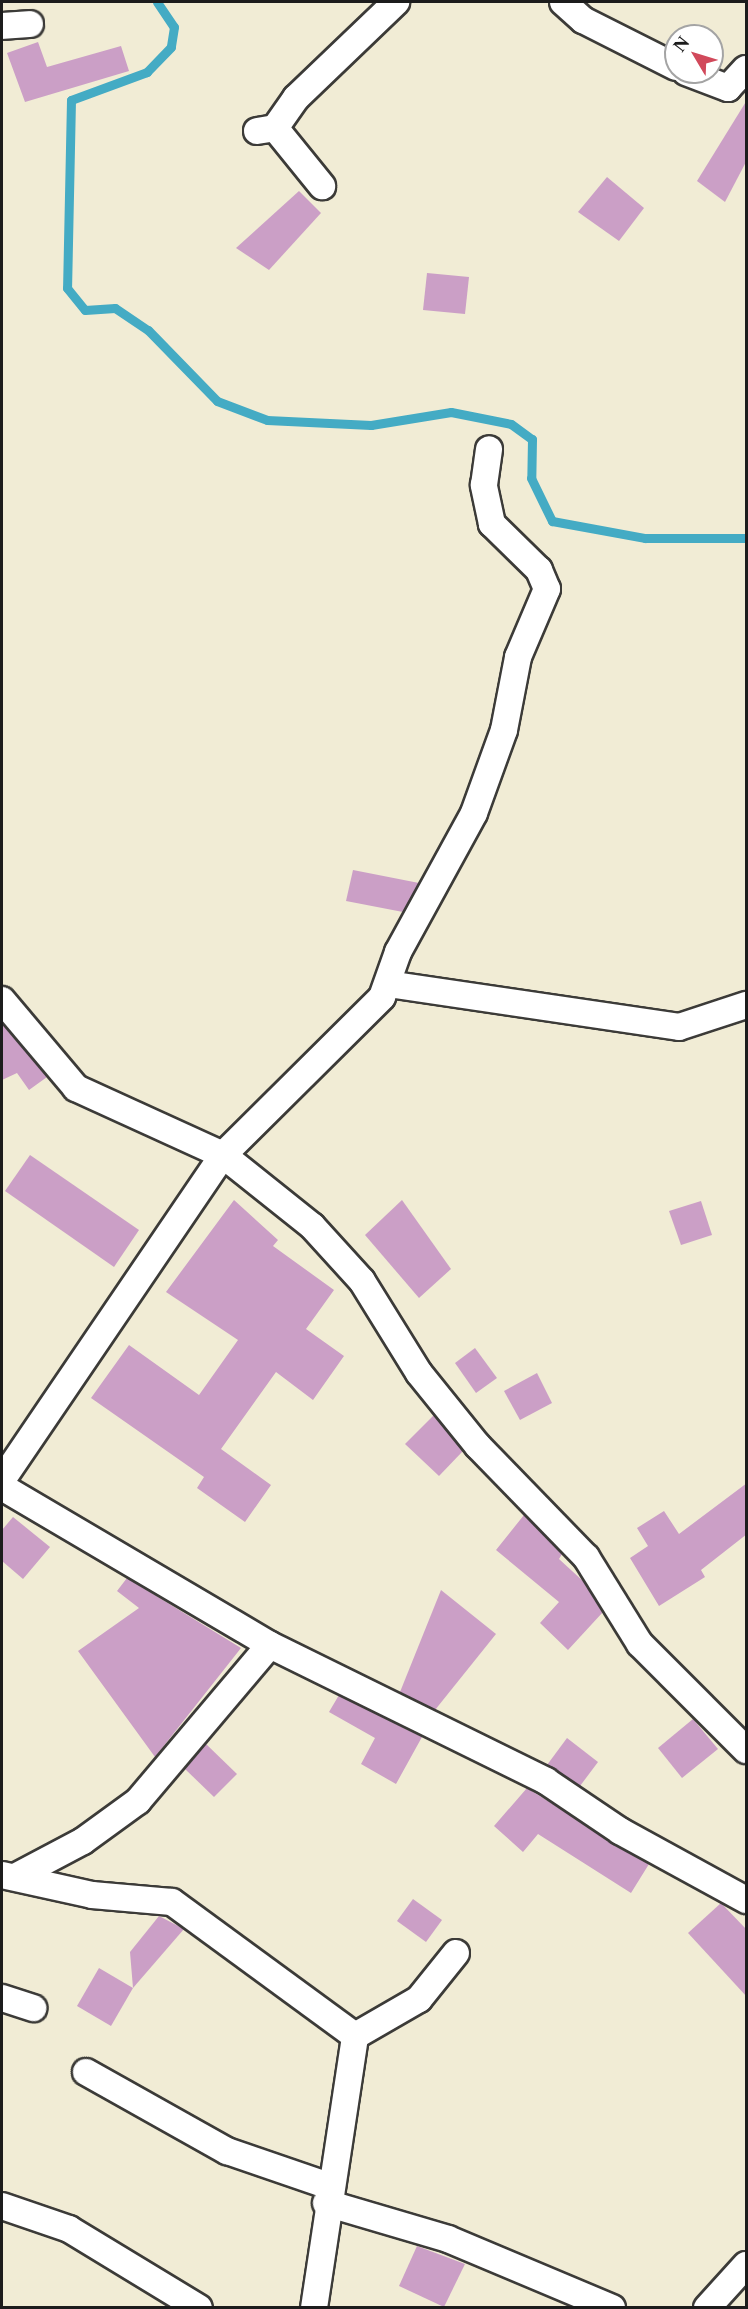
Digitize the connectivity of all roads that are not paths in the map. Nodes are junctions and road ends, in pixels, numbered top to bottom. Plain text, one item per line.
1 (396, 2) edge
2 (563, 2) edge
3 (30, 24) dead end
4 (2, 26) edge
5 (664, 61) edge
6 (747, 69) edge
7 (718, 84) edge
8 (322, 186) dead end
9 (489, 449) dead end
10 (388, 984) junction
11 (2, 1000) edge
12 (747, 1005) edge
13 (223, 1155) junction
14 (2, 1480) edge
15 (2, 1487) edge
16 (270, 1645) junction
17 (747, 1750) edge
18 (8, 1876) edge
19 (747, 1900) edge
20 (456, 1953) dead end
21 (2, 1998) edge
22 (33, 2008) dead end
23 (355, 2036) junction
24 (86, 2072) dead end
25 (328, 2194) junction
26 (2, 2205) edge
27 (747, 2265) edge
28 (199, 2307) edge
29 (314, 2307) edge
30 (612, 2307) edge
31 (707, 2307) edge

1 - 8 street
2 - 5 street
3 - 4 street
6 - 7 street
9 - 10 street
10 - 12 street
10 - 13 street
11 - 13 street
13 - 14 street
13 - 17 street
15 - 16 street
16 - 18 street
16 - 19 street
18 - 23 street
20 - 23 street
21 - 22 street
23 - 25 street
24 - 25 street
25 - 29 street
25 - 30 street
26 - 28 street
27 - 31 street

